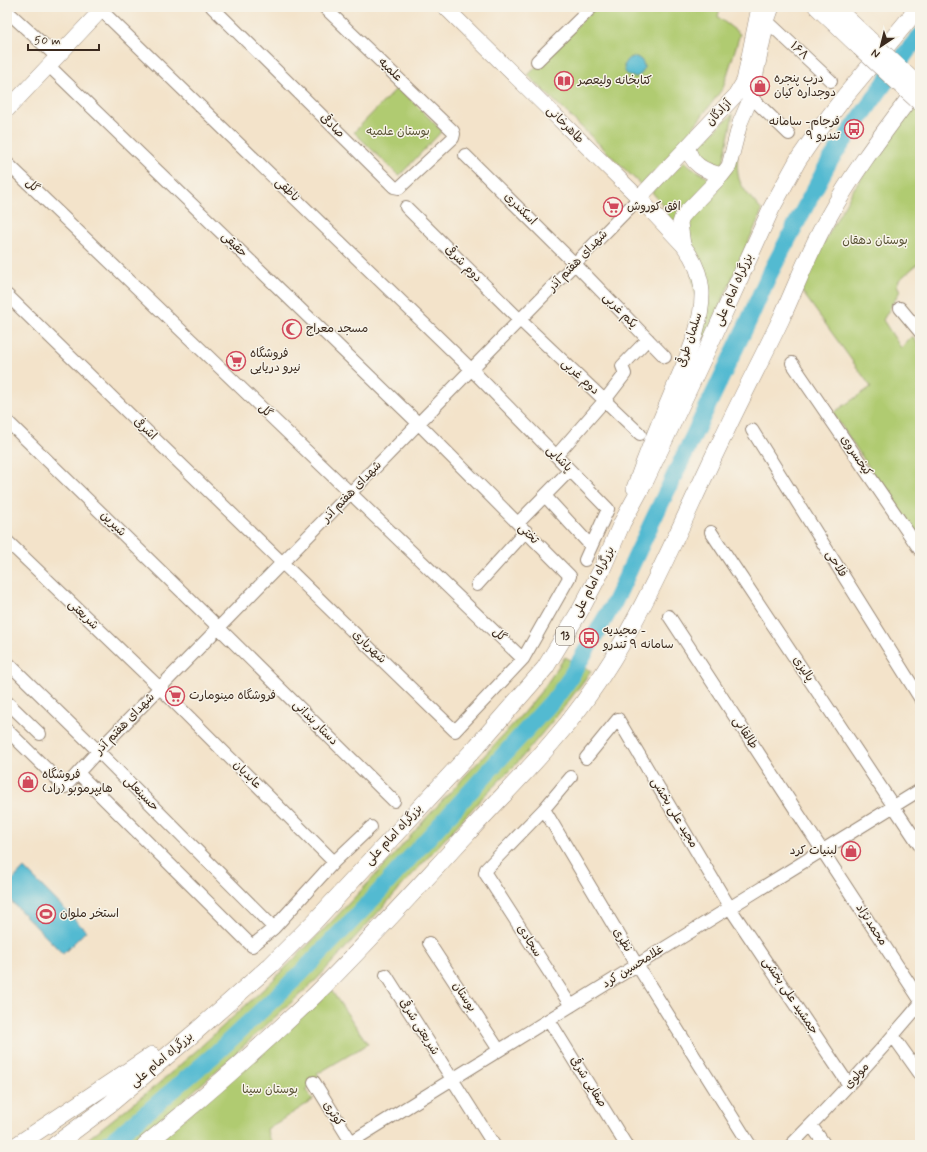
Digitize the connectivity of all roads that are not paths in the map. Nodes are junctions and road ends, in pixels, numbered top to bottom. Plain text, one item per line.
1 (212, 7) edge
2 (324, 7) edge
3 (445, 7) edge
4 (759, 7) edge
5 (816, 7) edge
6 (836, 7) edge
7 (919, 7) edge
8 (103, 8) edge
9 (7, 10) edge
10 (585, 10) edge
11 (770, 14) edge
12 (864, 42) junction
13 (537, 61) dead end
14 (53, 62) junction
15 (831, 81) dead end
16 (920, 85) edge
17 (751, 97) junction
18 (920, 104) edge
19 (7, 110) edge
20 (454, 134) joint
21 (789, 134) dead end
22 (688, 146) junction
23 (465, 155) dead end
24 (7, 163) edge
25 (722, 175) junction
26 (639, 198) junction
27 (406, 207) dead end
28 (683, 245) junction
29 (575, 264) junction
30 (7, 295) edge
31 (900, 308) dead end
32 (520, 320) junction
33 (920, 332) edge
34 (648, 339) junction
35 (664, 357) dead end
36 (792, 363) dead end
37 (472, 370) junction
38 (604, 400) junction
39 (7, 421) edge
40 (418, 424) junction
41 (752, 430) dead end
42 (640, 434) dead end
43 (556, 456) junction
44 (570, 470) junction
45 (351, 493) junction
46 (545, 496) junction
47 (622, 523) junction
48 (522, 527) junction
49 (711, 532) dead end
50 (7, 541) edge
51 (591, 546) junction
52 (920, 550) edge
53 (585, 560) dead end
54 (283, 563) junction
55 (477, 585) dead end
56 (669, 616) dead end
57 (219, 628) junction
58 (523, 659) junction
59 (7, 662) edge
60 (160, 688) junction
61 (920, 698) edge
62 (7, 702) edge
63 (7, 730) edge
64 (40, 734) dead end
65 (98, 751) junction
66 (586, 758) dead end
67 (78, 773) junction
68 (571, 777) dead end
69 (920, 790) edge
70 (394, 801) dead end
71 (894, 806) junction
72 (544, 809) junction
73 (371, 827) dead end
74 (920, 846) edge
75 (822, 850) junction
76 (334, 862) junction
77 (730, 908) junction
78 (274, 928) junction
79 (429, 943) dead end
80 (637, 965) junction
81 (386, 975) dead end
82 (240, 993) junction
83 (920, 1000) edge
84 (920, 1004) edge
85 (571, 1006) junction
86 (549, 1020) junction
87 (893, 1036) junction
88 (499, 1050) junction
89 (920, 1074) edge
90 (452, 1080) junction
91 (314, 1082) dead end
92 (849, 1085) junction
93 (811, 1125) junction
94 (350, 1144) edge
95 (17, 1145) edge
96 (55, 1145) edge
97 (145, 1145) edge
98 (494, 1145) edge
99 (626, 1145) edge
100 (750, 1145) edge
101 (791, 1145) edge
102 (825, 1145) edge

1 - 20 street, صادقی
2 - 20 street, علمیه
3 - 26 main road, طاهرخانی
4 - 22 main road, آزادگان
5 - 12 main road
6 - 12 main road
7 - 47 highway, بزرگراه امام علی / 13
8 - 14 main road
8 - 37 street, ناطقی
9 - 14 street, حقیقی
10 - 13 street
11 - 15 street, ۱۶۸
11 - 17 main road, سلمان طرقی
12 - 16 main road, bridge
12 - 18 main road, bridge
14 - 19 main road
14 - 40 street, حقیقی
16 - 97 highway
17 - 21 street
17 - 25 main road, سلمان طرقی
22 - 25 main road
22 - 26 main road, آزادگان
23 - 29 street, اسکندری
24 - 45 street, گل
25 - 28 main road, سلمان طرقی
26 - 28 main road, طاهرخانی
26 - 29 street, شهدای هفتم آذر
27 - 32 street, دوم شرقی
28 - 47 main road, سلمان طرقی
29 - 32 street, شهدای هفتم آذر
29 - 34 street, یکم غربی
30 - 54 street, اشرفی
31 - 33 street
32 - 37 street, شهدای هفتم آذر
32 - 38 street, دوم غربی
34 - 35 street, یکم غربی
34 - 38 street
36 - 52 street, کیخسروی
37 - 40 street, شهدای هفتم آذر
37 - 43 street, پاشایی
38 - 42 street, دوم غربی
38 - 43 street
39 - 57 street, شیرین
40 - 45 street, شهدای هفتم آذر
40 - 48 street, تختی
41 - 61 street, فلاحی
43 - 44 street, پاشایی
44 - 46 street
44 - 51 street, پاشایی
45 - 54 street, شهدای هفتم آذر
45 - 58 street, گل
46 - 48 street
46 - 51 street
47 - 82 highway, بزرگراه امام علی / 13
48 - 55 street
48 - 58 street, تختی
49 - 71 street, پالیزی
50 - 60 street, شریعتی
51 - 53 street, پاشایی
54 - 57 street, شهدای هفتم آذر
54 - 58 street, شهریاری
56 - 75 street, طالقانی
57 - 60 street, شهدای هفتم آذر
57 - 70 street, دستار بندانی
59 - 65 street, حسینعلی
60 - 65 street, شهدای هفتم آذر
60 - 76 street, عابدیان
62 - 64 street
63 - 67 street, شهدای هفتم آذر
65 - 67 street, شهدای هفتم آذر
65 - 78 street, حسینعلی
66 - 77 street, مجید علی بخشی
67 - 78 street
68 - 72 street
69 - 71 street, غلامحسین کرد
71 - 74 street, پالیزی
71 - 75 street, غلامحسین کرد
72 - 80 street, نظری
72 - 85 street, سجادی
73 - 76 street
75 - 77 street, غلامحسین کرد
75 - 83 street, محمدنژاد
76 - 78 street
77 - 80 street, غلامحسین کرد
77 - 92 street, جمشید علی بخشی
79 - 88 street, بوستان
80 - 85 street, غلامحسین کرد
80 - 100 street, نظری
81 - 90 street, شریعتی شرقی
82 - 95 highway
82 - 96 highway, بزرگراه امام علی / 13
84 - 87 street, مولوی
85 - 86 street, غلامحسین کرد
86 - 88 street, غلامحسین کرد
86 - 99 street, صفایی شرقی
87 - 89 street
87 - 92 street, مولوی
88 - 90 street, غلامحسین کرد
90 - 94 street, غلامحسین کرد
90 - 98 street, شریعتی شرقی
91 - 94 street, کوثری
92 - 93 street, مولوی
93 - 101 street, مولوی
93 - 102 street

